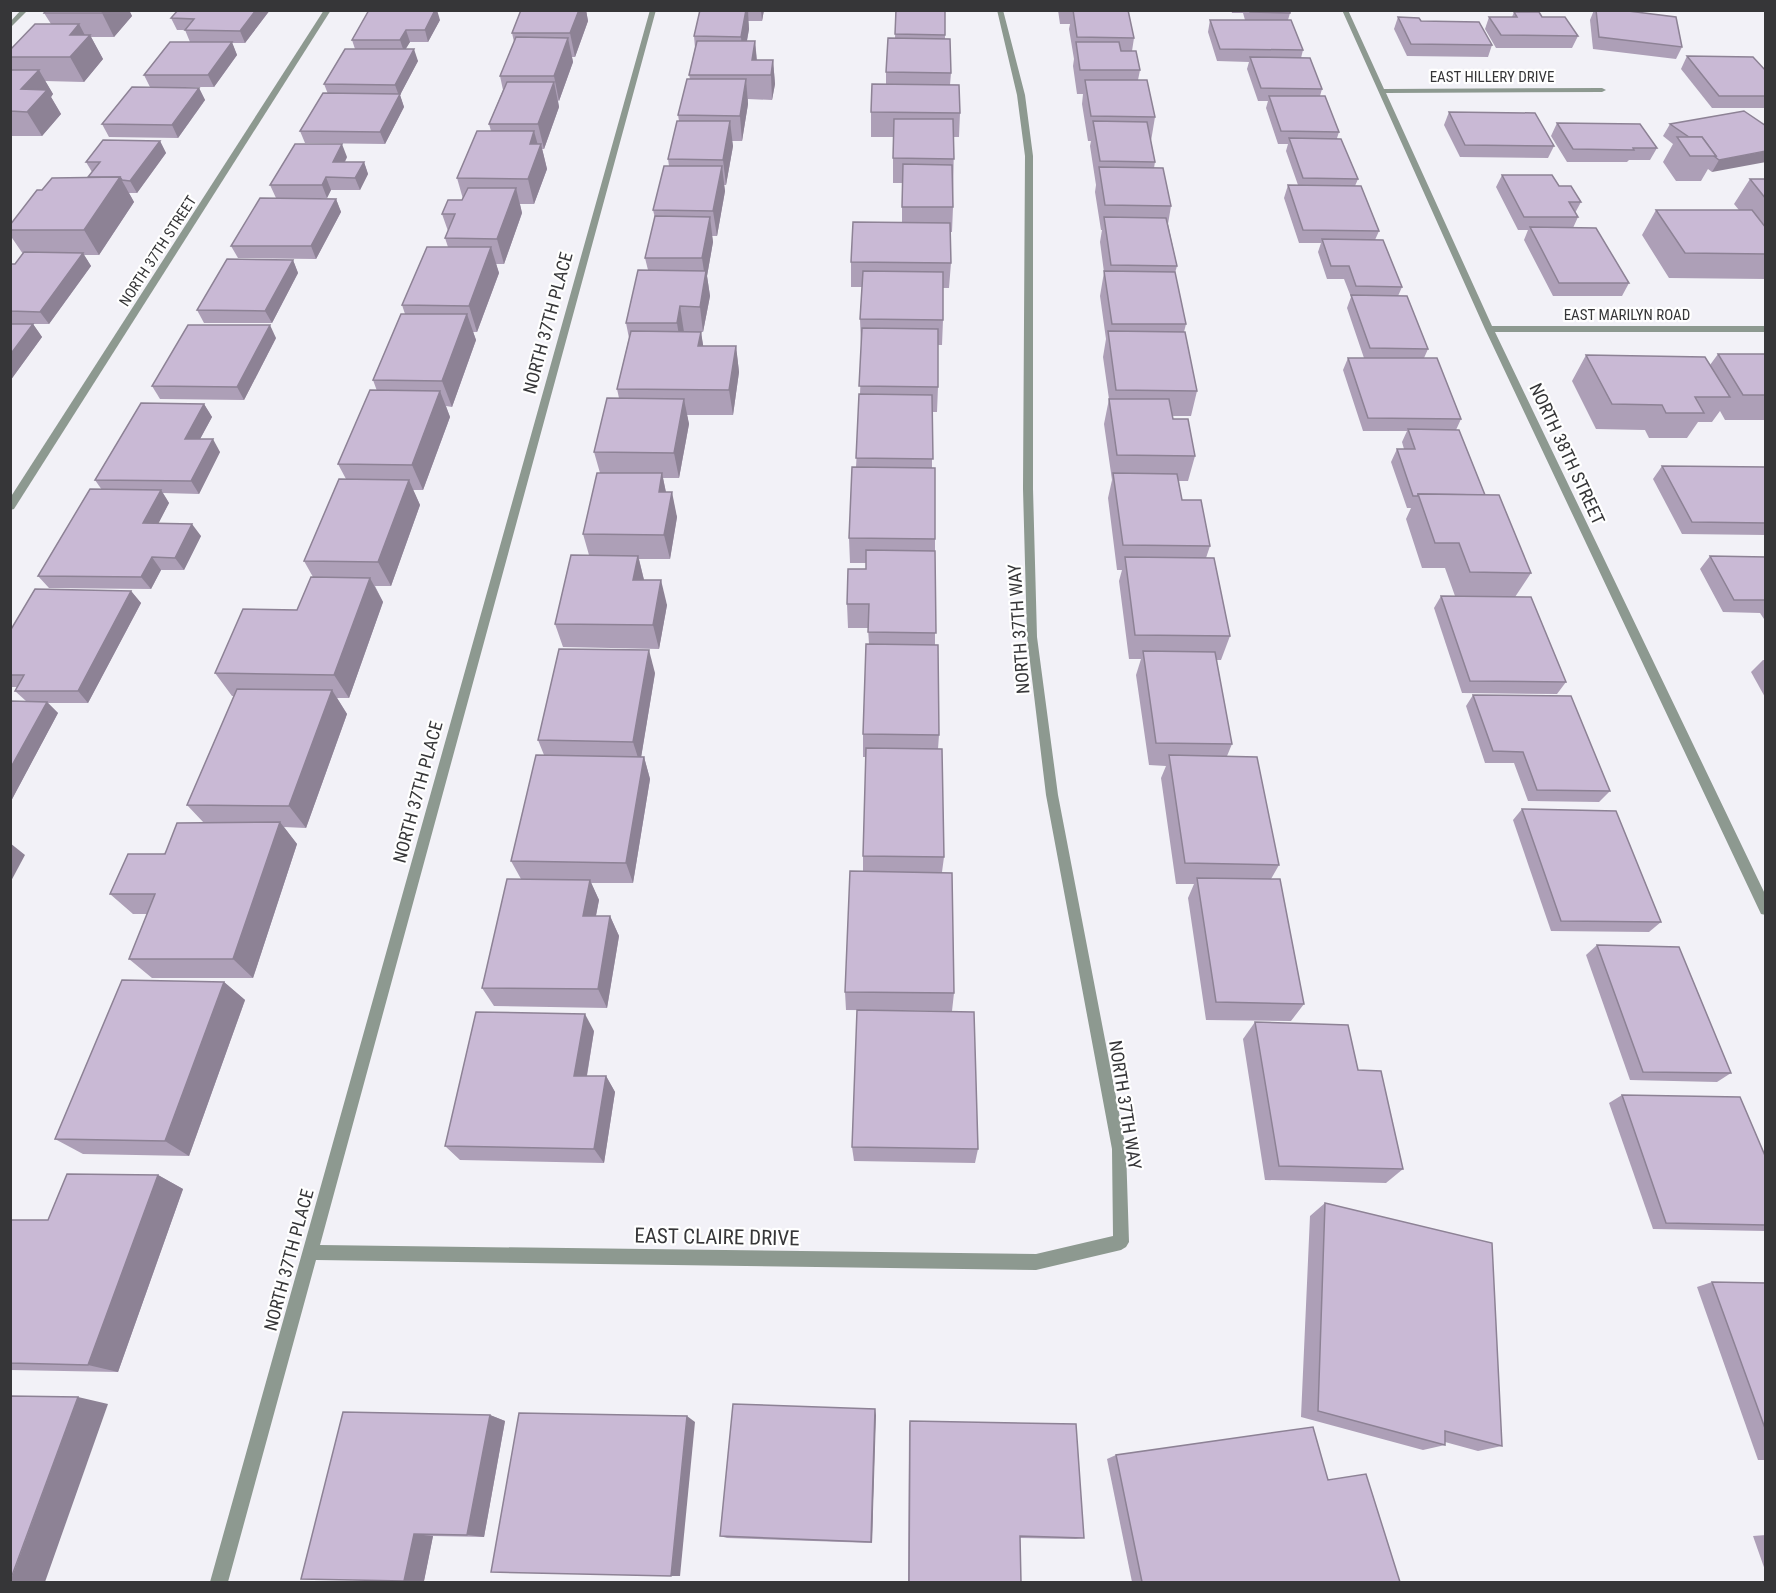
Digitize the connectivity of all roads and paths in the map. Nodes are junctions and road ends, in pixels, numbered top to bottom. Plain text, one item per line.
1 (25, 10) edge
2 (328, 10) edge
3 (653, 10) edge
4 (1000, 10) edge
5 (1345, 10) edge
6 (10, 26) edge
7 (1602, 90) dead end
8 (1381, 91) junction
9 (1489, 328) junction
10 (1766, 329) edge
11 (10, 507) edge
12 (1766, 910) edge
13 (1121, 1242) joint
14 (310, 1252) junction
15 (219, 1582) edge

1 - 6 street
2 - 11 street, NORTH 37TH STREET
3 - 14 street, NORTH 37TH PLACE
4 - 13 street, NORTH 37TH WAY
5 - 8 street, NORTH 38TH STREET
7 - 8 street, EAST HILLERY DRIVE
8 - 9 street, NORTH 38TH STREET
9 - 10 street, EAST MARILYN ROAD
9 - 12 street, NORTH 38TH STREET
13 - 14 street, EAST CLAIRE DRIVE
14 - 15 street, NORTH 37TH PLACE

